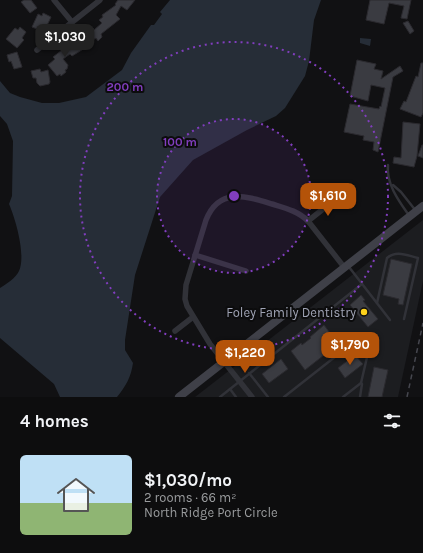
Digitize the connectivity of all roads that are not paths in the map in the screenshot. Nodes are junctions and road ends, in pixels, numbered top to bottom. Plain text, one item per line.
1 (54, 0) edge
2 (100, 0) edge
3 (72, 22) junction
4 (37, 50) dead end
5 (388, 165) dead end
6 (391, 184) junction
7 (403, 195) junction
8 (337, 198) dead end
9 (398, 199) junction
10 (416, 211) edge
11 (308, 221) junction
12 (195, 255) junction
13 (346, 266) junction
14 (246, 272) dead end
15 (362, 284) junction
16 (377, 303) junction
17 (193, 317) junction
18 (404, 319) dead end
19 (390, 320) dead end
20 (175, 331) dead end
21 (345, 348) dead end
22 (368, 353) dead end
23 (224, 362) junction
24 (249, 373) junction
25 (239, 381) junction
26 (361, 383) junction
27 (230, 389) junction
28 (179, 397) edge
29 (220, 397) edge
30 (236, 397) edge
31 (252, 397) edge
32 (268, 397) edge
33 (284, 397) edge
34 (343, 397) edge
35 (360, 397) edge

1 - 3 street
2 - 3 street
3 - 4 street
5 - 6 lane
6 - 7 lane
6 - 9 lane
7 - 9 lane
7 - 10 lane
8 - 11 street
9 - 10 lane
10 - 13 main road
11 - 12 street
11 - 13 street
12 - 14 street
12 - 17 street
13 - 15 lane
13 - 23 main road
15 - 16 lane
15 - 24 lane
16 - 18 lane
16 - 19 lane
17 - 20 street
17 - 23 street
21 - 33 lane
22 - 26 lane
23 - 25 street
23 - 28 main road
24 - 25 lane
24 - 32 lane
25 - 27 lane
25 - 31 street
26 - 34 lane
26 - 35 lane
27 - 29 lane
27 - 30 lane

